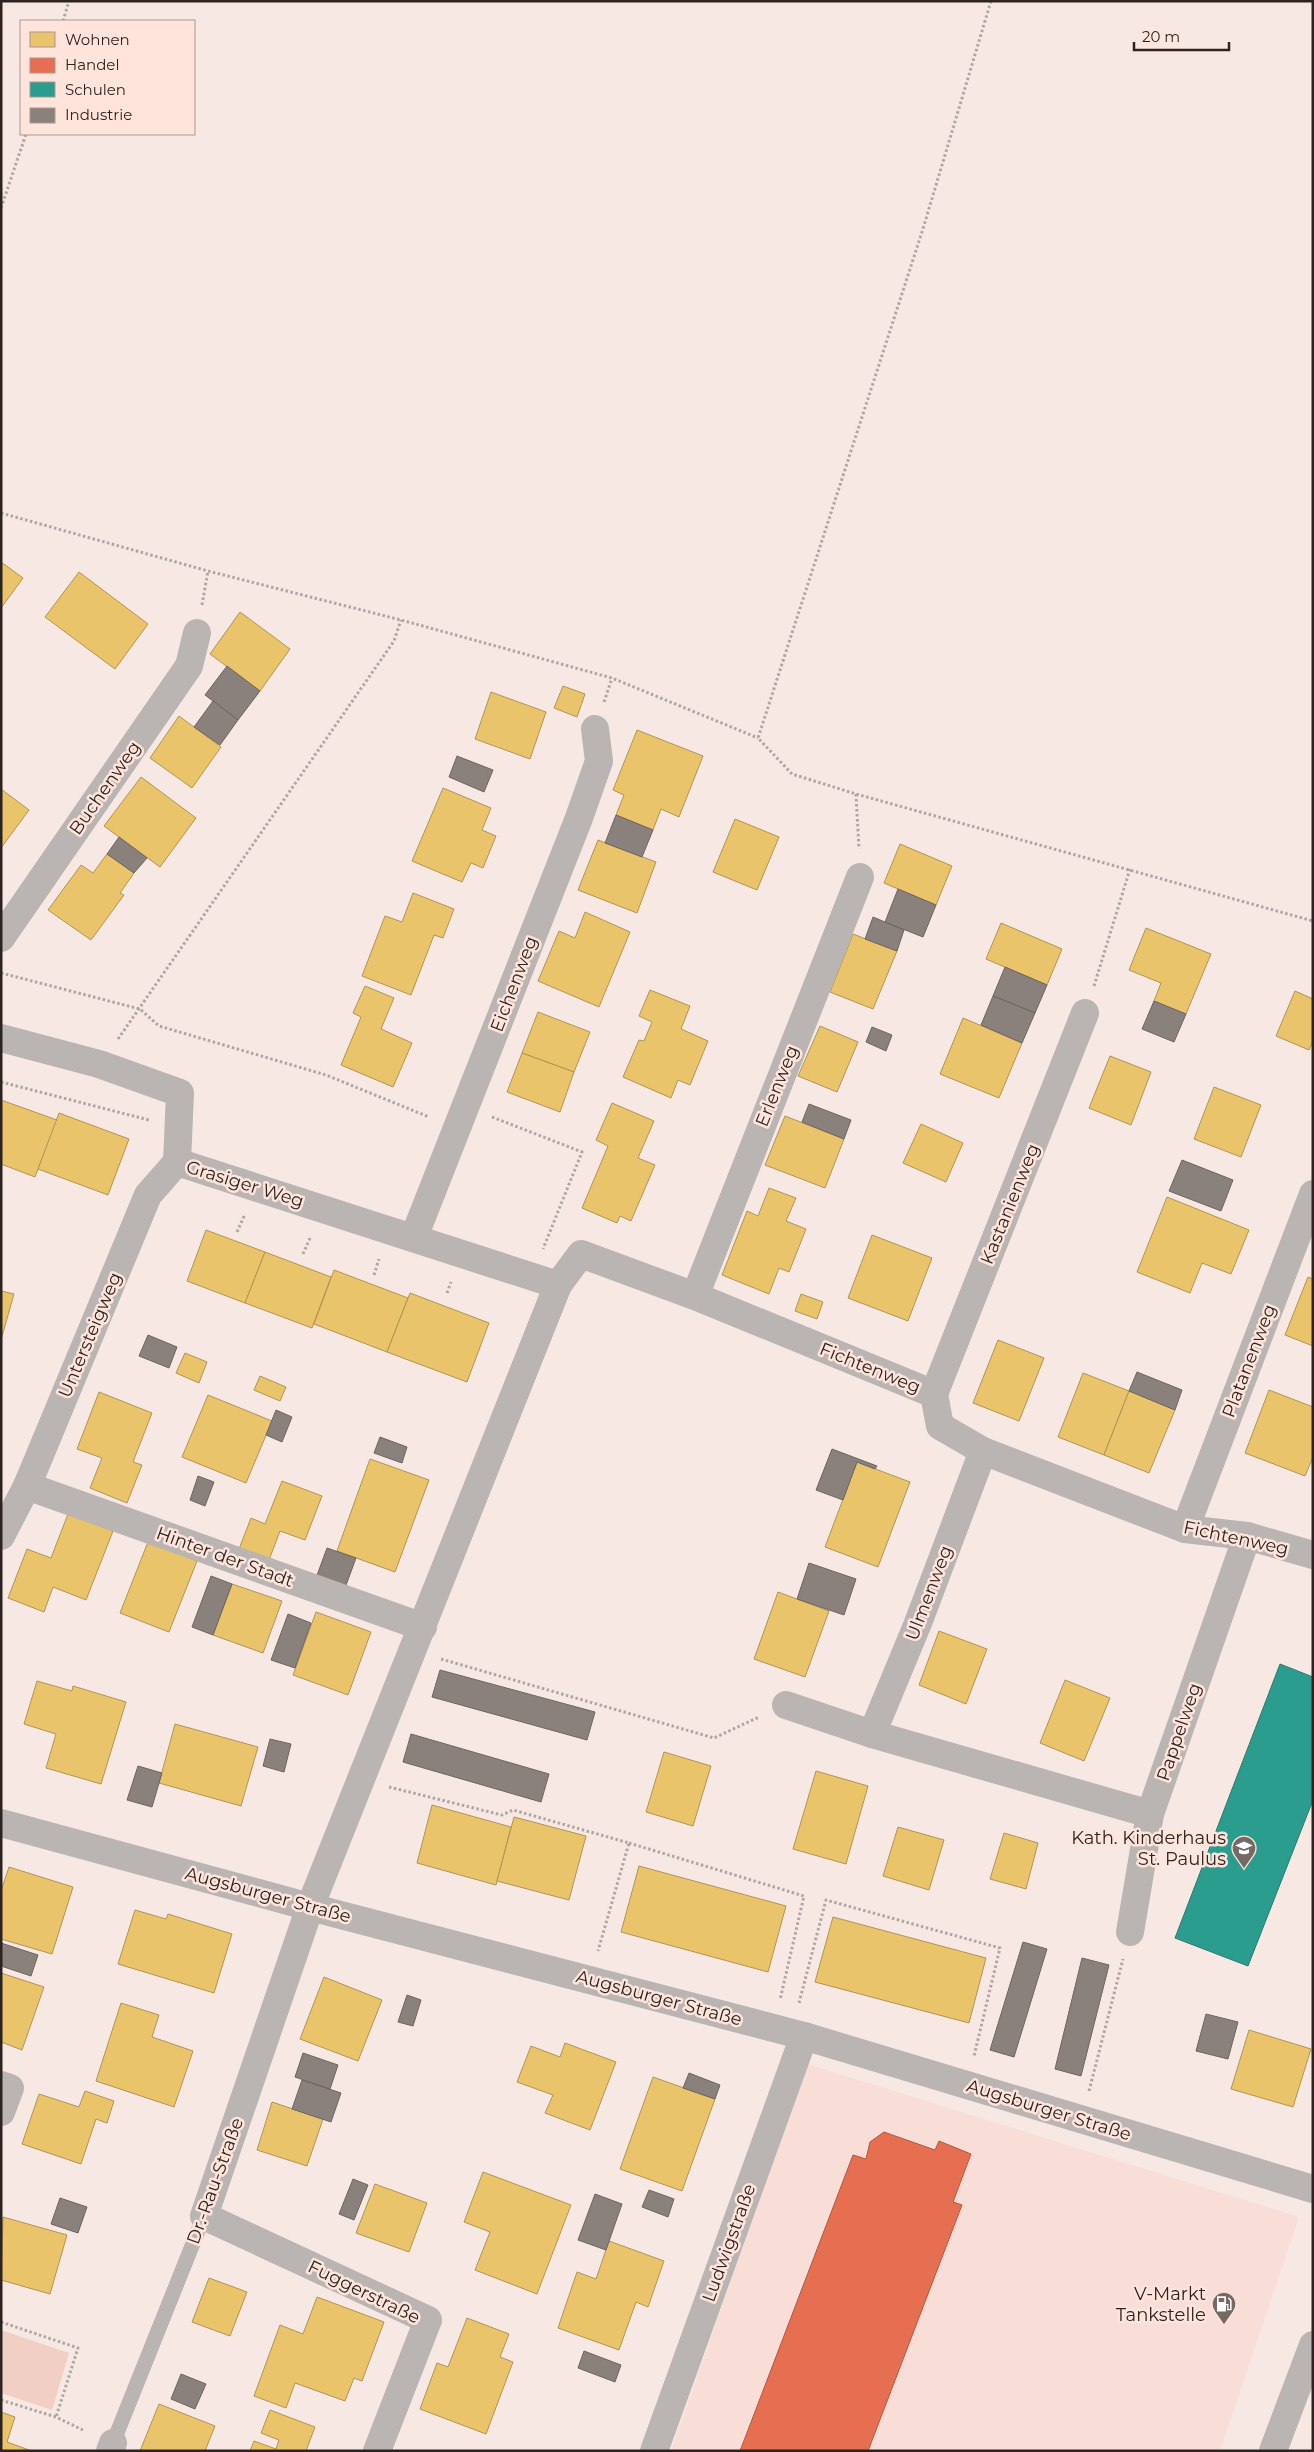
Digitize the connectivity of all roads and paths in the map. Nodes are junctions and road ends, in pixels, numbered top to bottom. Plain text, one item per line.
1 (69, 1) edge
2 (991, 1) edge
3 (63, 20) edge
4 (26, 135) edge
5 (1, 208) edge
6 (1, 513) edge
7 (401, 620) junction
8 (197, 633) dead end
9 (595, 729) dead end
10 (758, 738) junction
11 (856, 794) junction
12 (1130, 869) junction
13 (860, 877) joint
14 (1313, 921) edge
15 (1, 938) edge
16 (1, 973) edge
17 (140, 1009) junction
18 (1085, 1013) joint
19 (1, 1038) edge
20 (100, 1064) junction
21 (1, 1082) edge
22 (461, 1118) junction
23 (178, 1127) junction
24 (177, 1162) junction
25 (1313, 1194) edge
26 (414, 1237) junction
27 (545, 1281) junction
28 (695, 1296) junction
29 (934, 1394) junction
30 (983, 1451) junction
31 (27, 1486) junction
32 (6, 1519) edge
33 (1185, 1529) junction
34 (1247, 1536) junction
35 (1313, 1555) edge
36 (418, 1639) junction
37 (786, 1705) joint
38 (872, 1734) junction
39 (361, 1780) junction
40 (1150, 1814) junction
41 (1, 1823) edge
42 (629, 1843) junction
43 (310, 1907) junction
44 (1130, 1932) joint
45 (590, 1980) junction
46 (789, 2032) junction
47 (1, 2085) edge
48 (967, 2085) junction
49 (1, 2112) edge
50 (1081, 2119) junction
51 (1313, 2189) edge
52 (204, 2216) junction
53 (1, 2322) edge
54 (1313, 2345) edge
55 (1, 2400) edge
56 (56, 2417) junction
57 (111, 2447) edge
58 (377, 2451) edge
59 (654, 2451) edge
60 (1273, 2451) edge

1 - 3 path
2 - 10 path
4 - 5 path
6 - 7 path
7 - 10 path
7 - 17 path
8 - 15 street, Buchenweg
9 - 22 street, Eichenweg
10 - 11 path
11 - 12 path
11 - 13 path
12 - 14 path
12 - 18 path
13 - 28 street, Erlenweg
16 - 17 path
17 - 20 path
17 - 22 path
18 - 29 street, Kastanienweg
19 - 20 street, Grasiger Weg
20 - 23 street, Grasiger Weg
21 - 23 path
22 - 26 street, Eichenweg
22 - 27 path
23 - 24 street, Grasiger Weg
24 - 26 street, Grasiger Weg
24 - 31 street, Untersteigweg
25 - 33 street, Platanenweg
26 - 27 street, Grasiger Weg
27 - 28 street, Fichtenweg
27 - 36 street
28 - 29 street, Fichtenweg
29 - 30 street, Fichtenweg
30 - 33 street, Fichtenweg
30 - 38 street, Ulmenweg
31 - 32 street, Untersteigweg
31 - 36 street, Hinter der Stadt
33 - 34 street, Fichtenweg
34 - 35 street, Fichtenweg
34 - 40 street, Pappelweg
36 - 37 path
36 - 39 street
37 - 38 street
38 - 40 street
39 - 42 path
39 - 43 street
40 - 44 street, Pappelweg
41 - 43 street, Augsburger Straße
42 - 45 path
42 - 46 path
43 - 45 street, Augsburger Straße
43 - 52 street, Dr.-Rau-Straße
44 - 50 path
45 - 46 street, Augsburger Straße
46 - 48 street, Augsburger Straße
46 - 48 path
46 - 59 street, Ludwigstraße
47 - 49 street
48 - 50 street, Augsburger Straße
50 - 51 street, Augsburger Straße
52 - 57 lane, Dr.-Rau-Straße
52 - 58 street, Fuggerstraße
53 - 56 path
54 - 60 street
55 - 56 path
56 - 57 path

